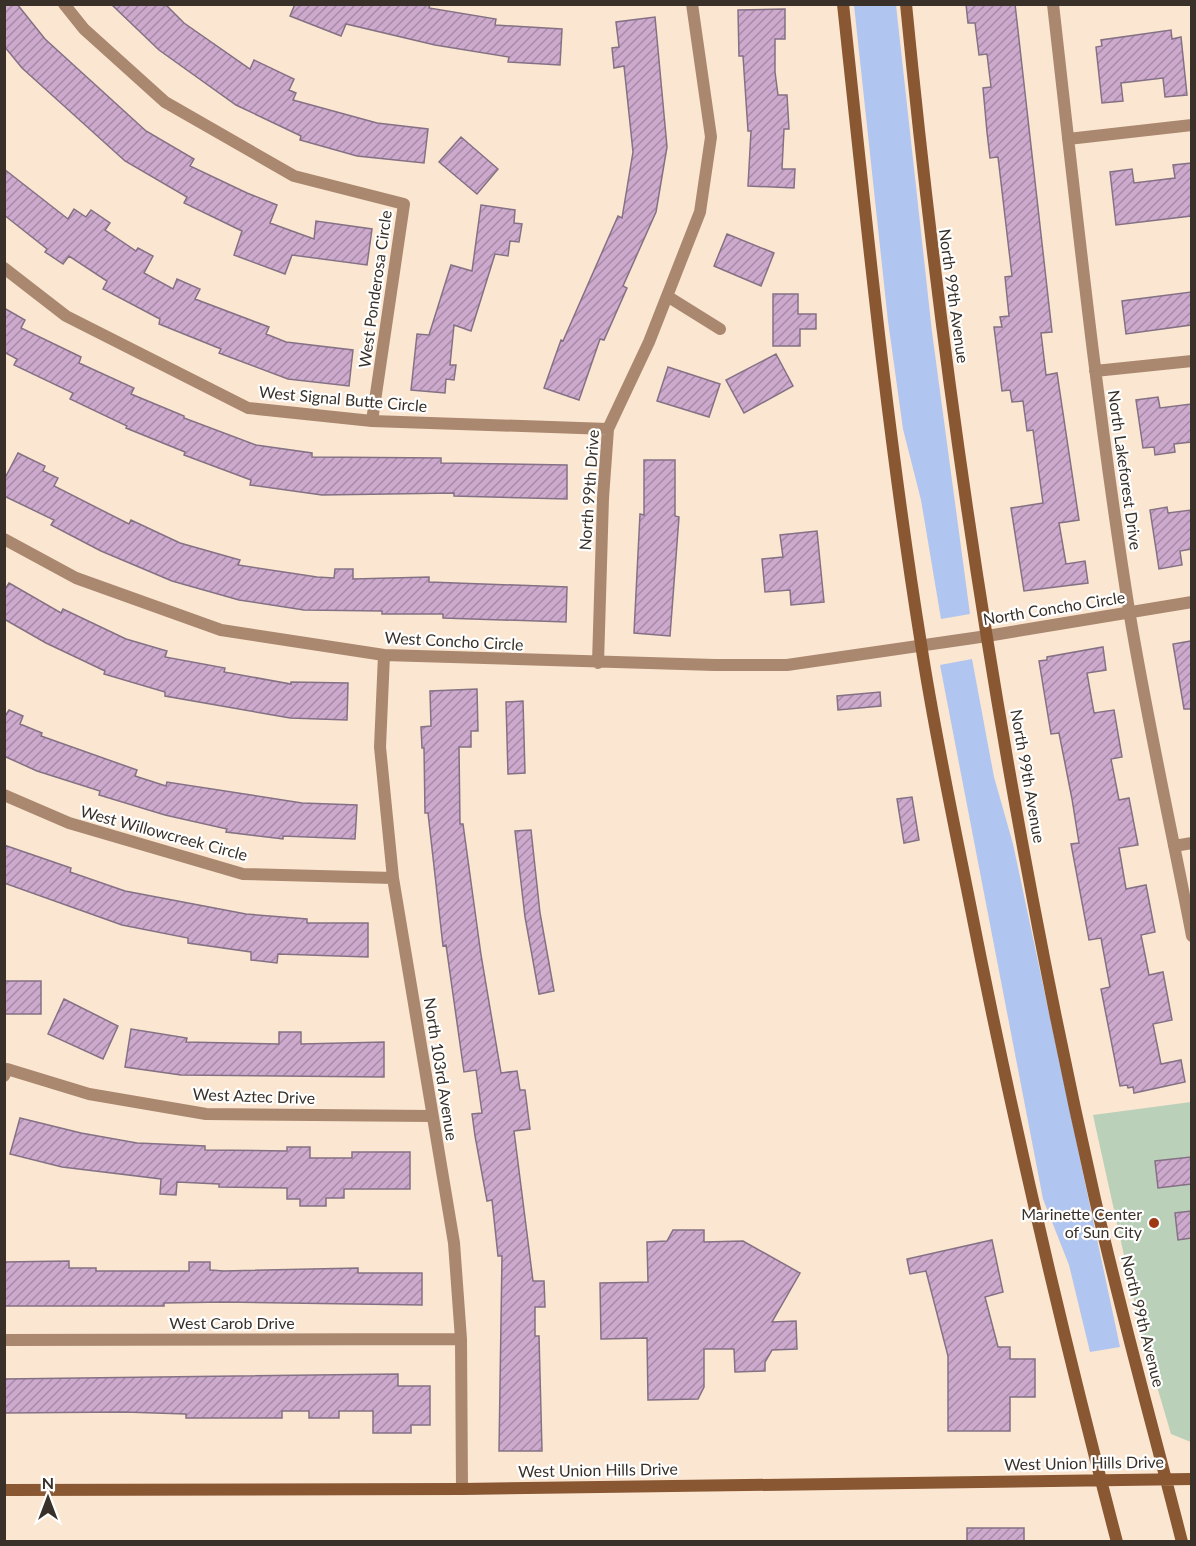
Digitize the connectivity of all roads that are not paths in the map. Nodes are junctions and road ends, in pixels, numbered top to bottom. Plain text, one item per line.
1 (64, 4) edge
2 (692, 4) edge
3 (843, 4) edge
4 (906, 4) edge
5 (1053, 4) edge
6 (1191, 126) edge
7 (1068, 139) junction
8 (4, 268) edge
9 (667, 296) junction
10 (720, 329) dead end
11 (1191, 361) edge
12 (1095, 371) junction
13 (372, 421) junction
14 (608, 429) junction
15 (4, 539) edge
16 (1191, 602) edge
17 (1129, 613) junction
18 (987, 636) junction
19 (921, 646) junction
20 (384, 655) junction
21 (598, 663) junction
22 (4, 795) edge
23 (1191, 843) edge
24 (1174, 846) junction
25 (393, 878) junction
26 (1191, 936) edge
27 (6, 1073) edge
28 (432, 1116) junction
29 (460, 1339) junction
30 (4, 1340) edge
31 (1100, 1478) junction
32 (1166, 1478) junction
33 (1191, 1479) edge
34 (462, 1489) junction
35 (4, 1490) edge
36 (1117, 1542) edge
37 (1182, 1542) edge

1 - 13 street, West Ponderosa Circle
2 - 9 street, North 99th Drive
3 - 19 main road
4 - 18 main road, North 99th Avenue
5 - 7 street, North Lakeforest Drive
6 - 7 street
7 - 12 street, North Lakeforest Drive
8 - 13 street, West Signal Butte Circle
9 - 10 street
9 - 14 street, North 99th Drive
11 - 12 street
12 - 17 street, North Lakeforest Drive
13 - 14 street, West Signal Butte Circle
14 - 21 street, North 99th Drive
15 - 20 street, West Concho Circle
16 - 17 street, North Concho Circle
17 - 18 street, North Concho Circle
17 - 24 street, North Lakeforest Drive
18 - 19 street, North Concho Circle
18 - 32 main road, North 99th Avenue
19 - 21 street, West Concho Circle
19 - 31 main road
20 - 21 street, West Concho Circle
20 - 25 street, North 103rd Avenue
22 - 25 street, West Willowcreek Circle
23 - 24 street
24 - 26 street, North Lakeforest Drive
25 - 28 street, North 103rd Avenue
27 - 28 street, West Aztec Drive
28 - 29 street, North 103rd Avenue
29 - 30 street, West Carob Drive
29 - 34 street, North 103rd Avenue
31 - 32 main road, West Union Hills Drive
31 - 34 main road, West Union Hills Drive
31 - 36 main road
32 - 33 main road, West Union Hills Drive
32 - 37 main road, North 99th Avenue
34 - 35 main road, West Union Hills Drive

